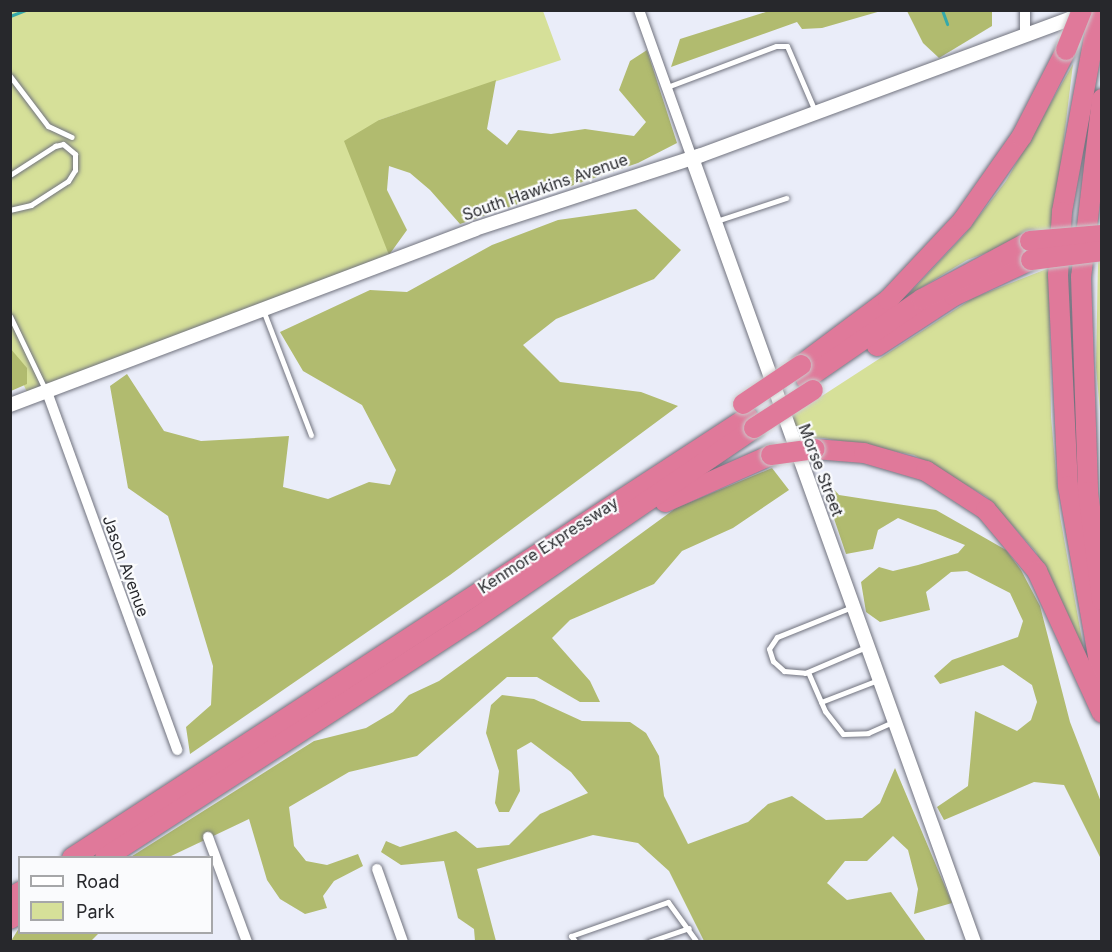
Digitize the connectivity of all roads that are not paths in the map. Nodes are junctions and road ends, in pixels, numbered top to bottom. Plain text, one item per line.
1 (639, 10) edge
2 (1025, 10) edge
3 (1082, 10) edge
4 (1093, 10) edge
5 (1099, 10) edge
6 (1025, 36) junction
7 (11, 77) edge
8 (667, 87) junction
9 (1101, 99) edge
10 (817, 114) junction
11 (72, 137) dead end
12 (692, 158) junction
13 (10, 175) edge
14 (786, 198) dead end
15 (10, 210) edge
16 (714, 221) junction
17 (1101, 235) edge
18 (1030, 250) junction
19 (1101, 251) edge
20 (263, 310) junction
21 (10, 316) edge
22 (1083, 326) junction
23 (807, 378) junction
24 (46, 392) junction
25 (10, 405) edge
26 (748, 416) junction
27 (311, 435) dead end
28 (1101, 488) edge
29 (580, 547) junction
30 (1101, 600) edge
31 (854, 606) junction
32 (868, 647) junction
33 (808, 672) junction
34 (1101, 679) edge
35 (879, 680) junction
36 (821, 702) junction
37 (1101, 713) edge
38 (895, 722) junction
39 (177, 750) dead end
40 (208, 837) dead end
41 (75, 856) edge
42 (108, 856) edge
43 (377, 869) dead end
44 (689, 928) junction
45 (247, 942) edge
46 (403, 942) edge
47 (576, 942) edge
48 (648, 942) edge
49 (697, 942) edge
50 (974, 942) edge

1 - 8 street, Morse Street
2 - 6 street
3 - 23 highway, bridge
4 - 6 street, South Hawkins Avenue
5 - 34 highway
6 - 10 street, South Hawkins Avenue
7 - 11 lane
8 - 10 lane
8 - 12 street, Morse Street
9 - 22 highway
10 - 12 street, South Hawkins Avenue
12 - 16 street, Morse Street
12 - 20 street, South Hawkins Avenue
13 - 15 lane
14 - 16 lane
16 - 31 street, Morse Street
17 - 18 highway, bridge
18 - 19 highway, bridge
18 - 23 highway
20 - 24 street, South Hawkins Avenue
20 - 27 lane
21 - 24 lane
22 - 28 highway
22 - 30 highway
23 - 26 highway, bridge
23 - 26 highway, bridge
24 - 25 street, South Hawkins Avenue
24 - 39 street, Jason Avenue
26 - 29 highway
26 - 41 highway, Kenmore Expressway
29 - 37 highway, bridge
29 - 42 highway, Kenmore Expressway
31 - 32 street, Morse Street
31 - 33 lane
32 - 33 lane
32 - 35 street, Morse Street
33 - 36 lane
35 - 36 lane
35 - 38 street, Morse Street
36 - 38 lane
38 - 50 street, Morse Street
40 - 45 street
43 - 46 street
44 - 47 lane
44 - 48 lane
44 - 49 lane

